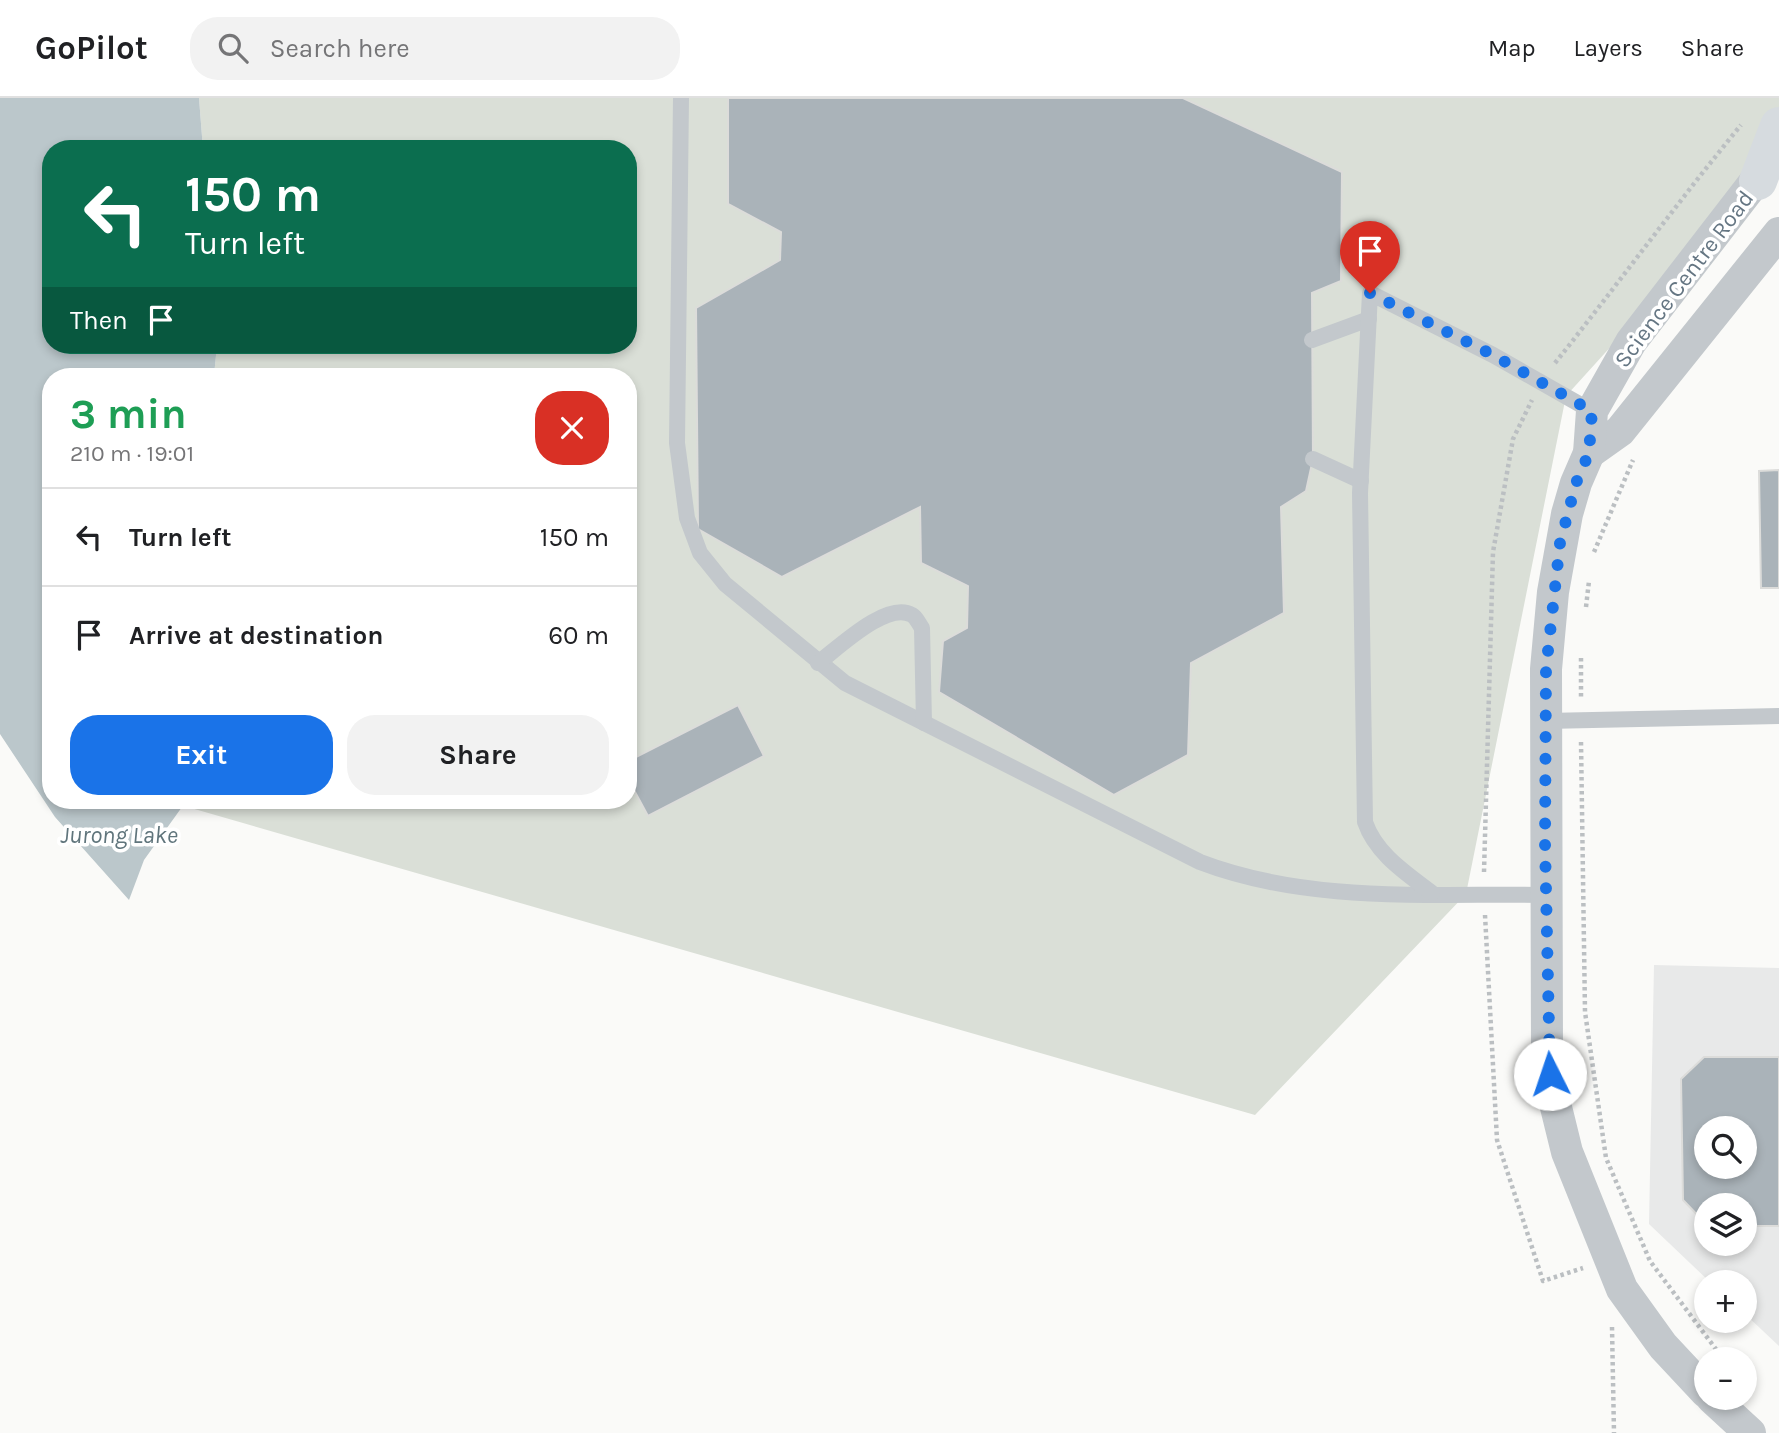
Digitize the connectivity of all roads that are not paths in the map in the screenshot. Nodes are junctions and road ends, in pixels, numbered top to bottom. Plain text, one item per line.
1 (681, 98) edge
2 (1779, 126) edge
3 (1779, 149) edge
4 (1758, 181) junction
5 (1779, 233) edge
6 (1369, 319) junction
7 (1312, 340) dead end
8 (1592, 411) junction
9 (1627, 445) junction
10 (1589, 453) junction
11 (1312, 459) dead end
12 (1361, 481) junction
13 (818, 663) junction
14 (1779, 716) edge
15 (1546, 721) junction
16 (924, 723) junction
17 (1432, 893) junction
18 (1546, 895) junction
19 (1694, 1379) edge
20 (1725, 1410) edge
21 (1750, 1433) edge

1 - 13 lane
2 - 4 main road
3 - 4 street, Science Centre Road
4 - 8 street, Science Centre Road
5 - 9 street, Science Centre Road
6 - 7 lane
6 - 8 lane
6 - 12 lane
8 - 9 lane
8 - 10 street, Science Centre Road
9 - 10 street, Science Centre Road
10 - 15 street, Science Centre Road
11 - 12 lane
12 - 17 lane
13 - 16 lane
13 - 16 lane
14 - 15 lane
15 - 18 street, Science Centre Road
16 - 17 lane
17 - 18 lane
18 - 19 street, Science Centre Road
20 - 21 street

